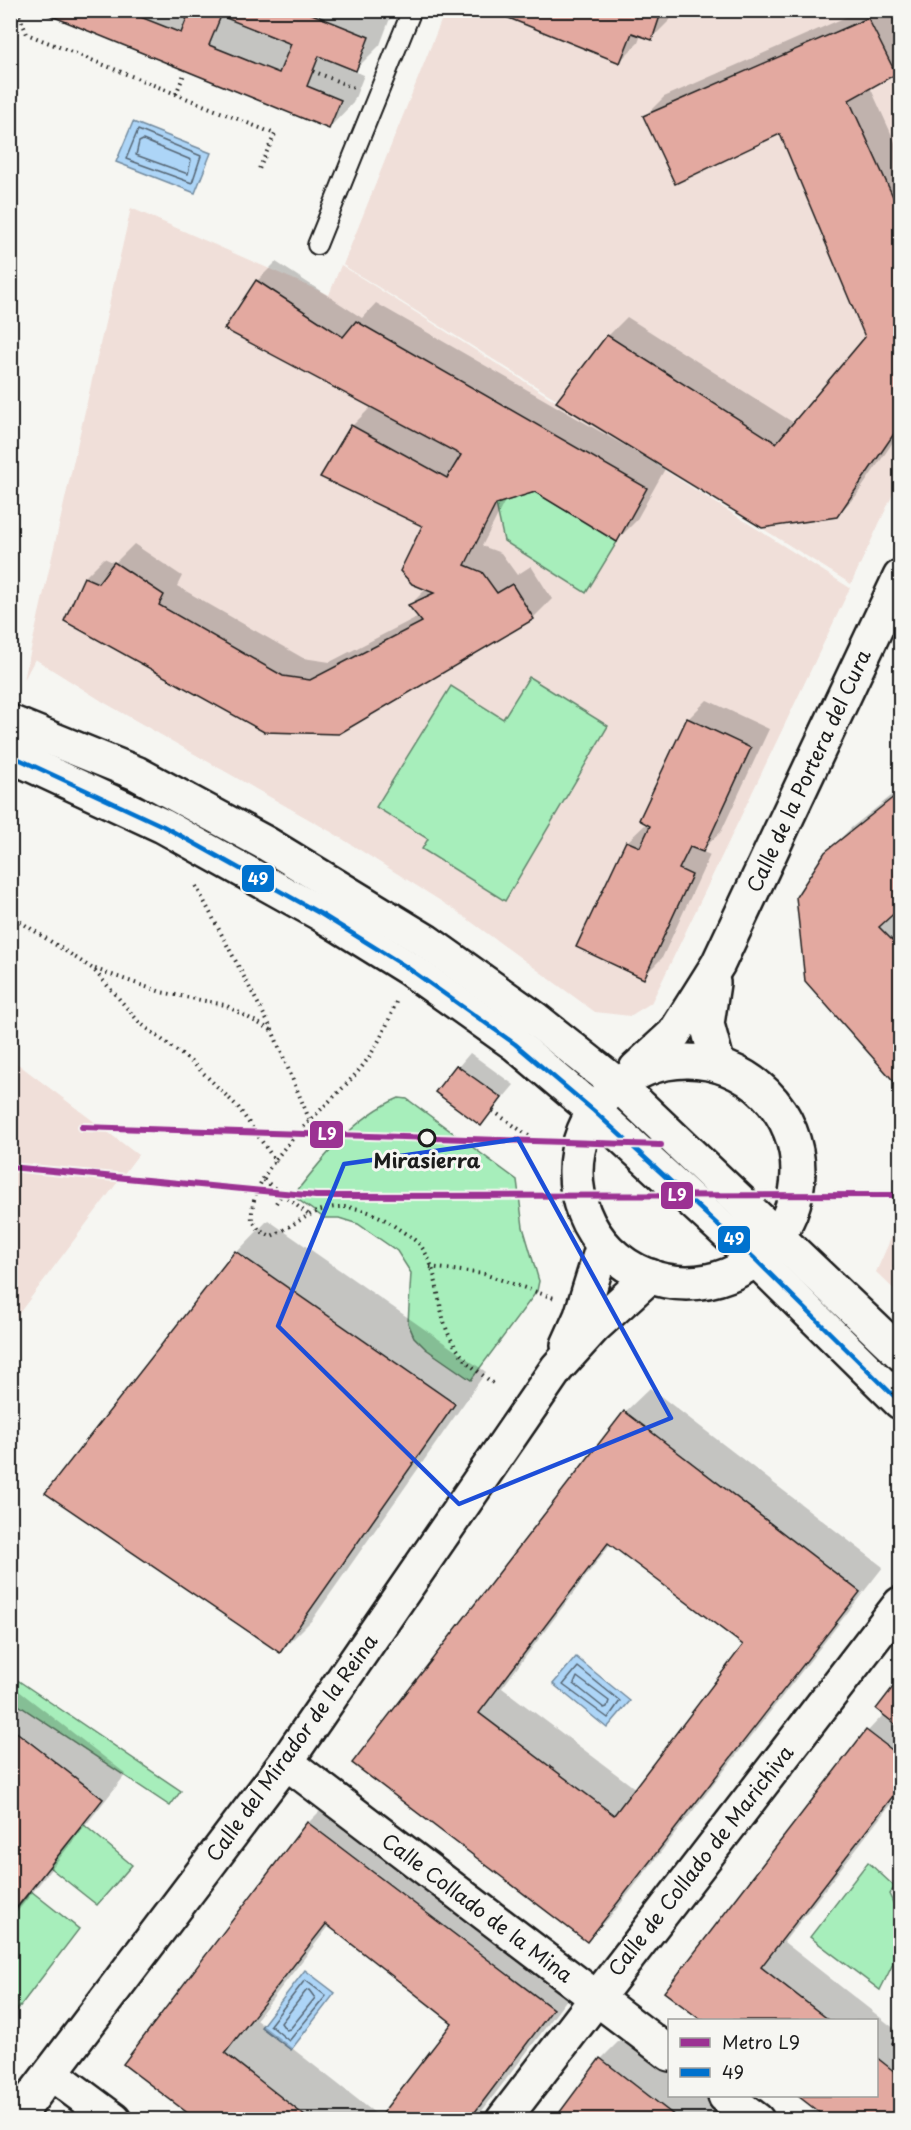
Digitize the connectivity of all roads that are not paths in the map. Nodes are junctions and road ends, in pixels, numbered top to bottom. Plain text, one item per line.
1 (412, 10) edge
2 (317, 245) dead end
3 (900, 577) edge
4 (10, 722) edge
5 (10, 755) edge
6 (718, 964) junction
7 (718, 1065) junction
8 (618, 1085) junction
9 (594, 1111) junction
10 (603, 1245) junction
11 (766, 1248) junction
12 (650, 1276) junction
13 (900, 1353) edge
14 (557, 1368) junction
15 (900, 1402) edge
16 (900, 1604) edge
17 (286, 1762) junction
18 (594, 1998) junction
19 (668, 2053) edge
20 (51, 2073) junction
21 (726, 2097) edge
22 (15, 2120) edge
23 (114, 2120) edge
24 (503, 2120) edge
25 (757, 2120) edge

1 - 2 lane
3 - 6 street, Calle de la Portera del Cura
4 - 8 street
5 - 9 street
6 - 7 street, Calle de la Portera del Cura
6 - 8 street, Calle de la Portera del Cura
7 - 8 street
7 - 11 street
8 - 9 street
8 - 11 street
9 - 10 street
9 - 11 street
10 - 12 street
10 - 14 street, Calle del Mirador de la Reina
11 - 12 street
11 - 13 street
11 - 15 street
12 - 14 street, Calle del Mirador de la Reina
14 - 17 street, Calle del Mirador de la Reina
16 - 18 street, Calle de Collado de Marichiva
17 - 18 street, Calle Collado de la Mina
17 - 20 street, Calle del Mirador de la Reina
18 - 19 street, Calle Collado de la Mina
18 - 24 street, Calle de Collado de Marichiva
20 - 22 street, Calle del Mirador de la Reina
20 - 23 street
21 - 25 street

